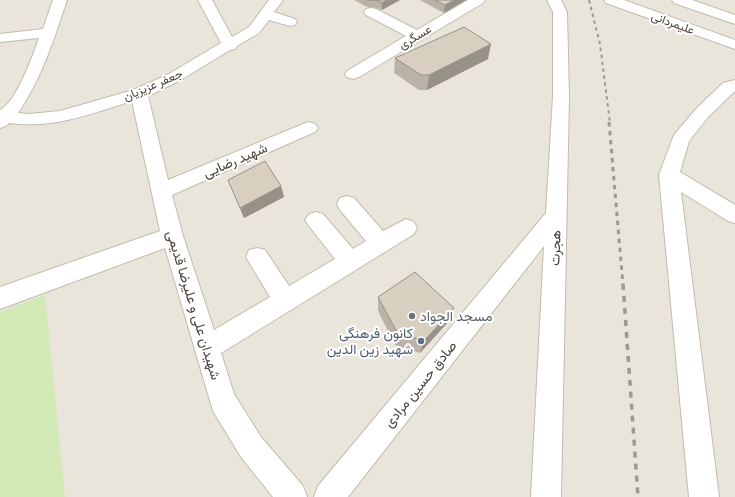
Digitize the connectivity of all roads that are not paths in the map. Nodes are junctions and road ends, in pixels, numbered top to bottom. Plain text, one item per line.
1 (60, 0) edge
2 (205, 0) edge
3 (276, 0) edge
4 (478, 0) edge
5 (554, 0) edge
6 (611, 0) edge
7 (647, 0) edge
8 (679, 0) edge
9 (708, 5) edge
10 (380, 12) edge
11 (266, 14) junction
12 (735, 20) edge
13 (290, 22) dead end
14 (735, 31) edge
15 (48, 33) junction
16 (417, 36) junction
17 (0, 38) edge
18 (230, 46) junction
19 (735, 46) edge
20 (353, 74) dead end
21 (735, 85) edge
22 (139, 94) junction
23 (2, 118) edge
24 (309, 128) dead end
25 (669, 175) junction
26 (161, 192) junction
27 (347, 204) dead end
28 (735, 215) edge
29 (556, 216) junction
30 (316, 220) dead end
31 (406, 228) dead end
32 (172, 236) junction
33 (381, 243) junction
34 (257, 257) dead end
35 (350, 261) junction
36 (0, 298) edge
37 (285, 300) junction
38 (207, 348) junction
39 (292, 497) edge
40 (329, 497) edge
41 (546, 497) edge
42 (704, 497) edge

1 - 15 street, جعفر عزیزیان
2 - 18 street
3 - 11 street, جعفر عزیزیان
4 - 16 street, عسگری
5 - 29 street, هجرت
6 - 19 street, علیمردانی
7 - 14 street, علیمردانی
8 - 9 street
9 - 12 street
10 - 16 street
11 - 13 street
11 - 18 street, جعفر عزیزیان
15 - 17 street
15 - 23 street, جعفر عزیزیان
16 - 20 street, عسگری
18 - 22 street, جعفر عزیزیان
21 - 25 street
22 - 23 street, جعفر عزیزیان
22 - 26 street, شهیدان علی و علیرضا قدیمی
24 - 26 street, شهید رضایی
25 - 28 street
25 - 42 street
26 - 32 street, شهیدان علی و علیرضا قدیمی
27 - 33 street
29 - 40 street, صادق حسین مرادی
29 - 41 street, هجرت
30 - 35 street
31 - 33 street
32 - 36 street
32 - 38 street, شهیدان علی و علیرضا قدیمی
33 - 35 street
34 - 37 street
35 - 37 street
37 - 38 street
38 - 39 street, شهیدان علی و علیرضا قدیمی

